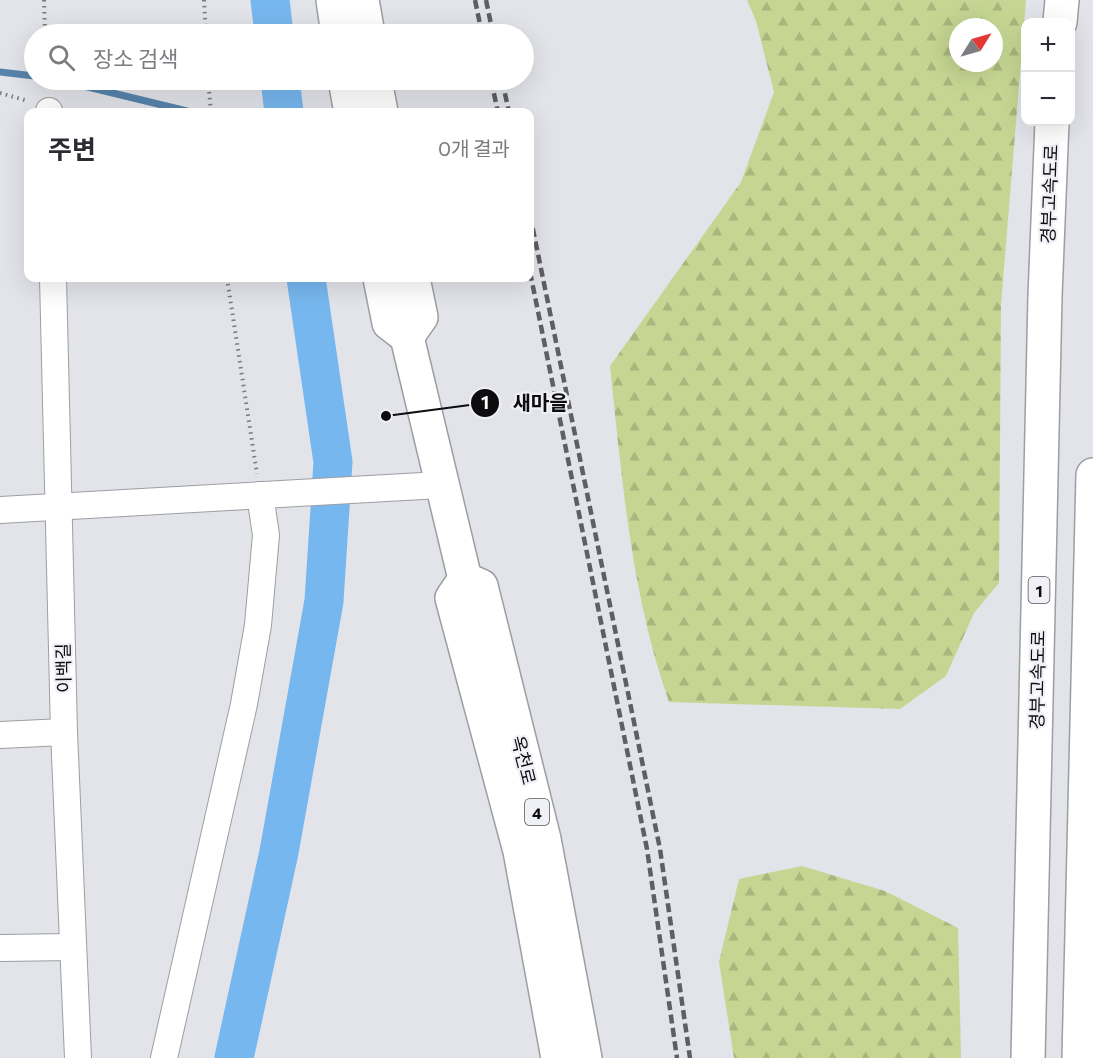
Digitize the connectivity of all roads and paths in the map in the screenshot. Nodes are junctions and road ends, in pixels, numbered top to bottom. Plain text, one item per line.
1 (44, 0) edge
2 (204, 0) edge
3 (333, 0) edge
4 (362, 0) edge
5 (1062, 0) edge
6 (1060, 18) edge
7 (45, 24) edge
8 (205, 24) edge
9 (337, 24) edge
10 (366, 24) edge
11 (48, 90) edge
12 (209, 90) edge
13 (347, 90) edge
14 (377, 90) edge
15 (0, 93) edge
16 (49, 105) edge
17 (210, 108) edge
18 (350, 108) edge
19 (380, 108) edge
20 (1052, 126) edge
21 (53, 282) edge
22 (228, 282) edge
23 (382, 282) edge
24 (414, 282) edge
25 (407, 337) junction
26 (1093, 475) edge
27 (440, 485) junction
28 (267, 495) junction
29 (59, 508) junction
30 (0, 510) edge
31 (465, 579) junction
32 (64, 732) junction
33 (0, 735) edge
34 (72, 947) junction
35 (0, 948) edge
36 (78, 1058) edge
37 (164, 1058) edge
38 (558, 1058) edge
39 (585, 1058) edge
40 (1028, 1058) edge
41 (1079, 1058) edge

1 - 7 path
2 - 8 path
3 - 9 main road
4 - 10 main road
5 - 6 main road
11 - 16 path
12 - 17 path
13 - 18 main road
14 - 19 main road
15 - 16 path
20 - 40 main road, 경부고속도로 / 1
21 - 29 street, 이백길
22 - 28 path
23 - 25 main road, 옥천로 / 4
24 - 25 main road
25 - 27 main road, 옥천로 / 4
26 - 41 main road
27 - 28 street
27 - 31 main road, 옥천로 / 4
28 - 29 street
28 - 37 street
29 - 30 street
29 - 32 street, 이백길
31 - 38 main road, 옥천로 / 4
31 - 39 main road, 옥천로 / 4
32 - 33 street
32 - 34 street, 이백길
34 - 35 street
34 - 36 street, 이백길

